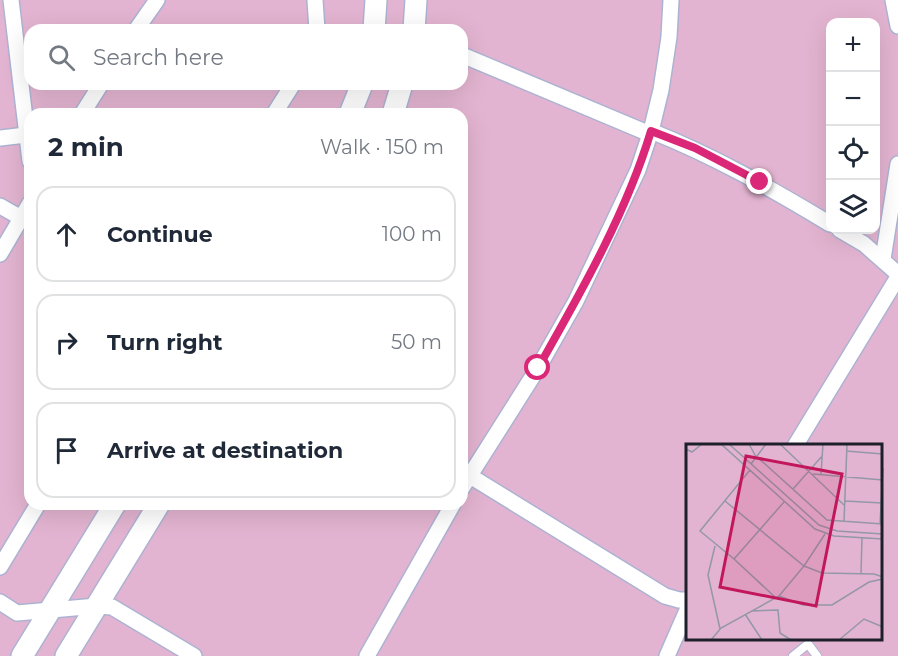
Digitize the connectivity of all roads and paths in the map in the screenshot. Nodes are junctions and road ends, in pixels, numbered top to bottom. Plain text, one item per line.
1 (11, 0) edge
2 (140, 0) edge
3 (157, 0) edge
4 (315, 0) edge
5 (376, 0) edge
6 (416, 0) edge
7 (671, 0) edge
8 (893, 0) edge
9 (140, 24) edge
10 (317, 24) edge
11 (374, 24) edge
12 (414, 24) edge
13 (898, 26) edge
14 (468, 57) edge
15 (97, 90) edge
16 (289, 90) edge
17 (360, 90) edge
18 (400, 90) edge
19 (86, 108) edge
20 (278, 108) edge
21 (352, 108) edge
22 (395, 108) edge
23 (24, 117) edge
24 (651, 133) junction
25 (24, 135) edge
26 (0, 138) edge
27 (898, 164) edge
28 (0, 206) edge
29 (24, 220) edge
30 (826, 221) edge
31 (24, 224) edge
32 (847, 234) edge
33 (0, 254) edge
34 (883, 259) junction
35 (898, 275) edge
36 (796, 444) edge
37 (468, 472) edge
38 (468, 480) edge
39 (34, 510) edge
40 (111, 510) edge
41 (155, 510) edge
42 (450, 510) edge
43 (0, 567) edge
44 (686, 600) edge
45 (0, 602) edge
46 (97, 606) junction
47 (49, 611) junction
48 (686, 613) edge
49 (22, 656) edge
50 (66, 656) edge
51 (194, 656) edge
52 (368, 656) edge
53 (667, 656) edge
54 (793, 656) edge
55 (817, 656) edge

1 - 23 street
2 - 9 street
3 - 9 street
4 - 10 street
5 - 11 main road
6 - 12 main road
7 - 24 street
8 - 13 street
14 - 24 street
15 - 19 street
16 - 20 street
17 - 21 main road
18 - 22 main road
24 - 30 street
24 - 37 street
25 - 26 street
27 - 34 street
28 - 29 street
31 - 33 street
32 - 34 street
34 - 35 street
35 - 36 street
38 - 44 street
39 - 43 street
40 - 47 main road
41 - 46 main road
42 - 52 street
45 - 47 street
46 - 47 street
46 - 50 main road
46 - 51 street
47 - 49 main road
48 - 53 street
54 - 55 lane

